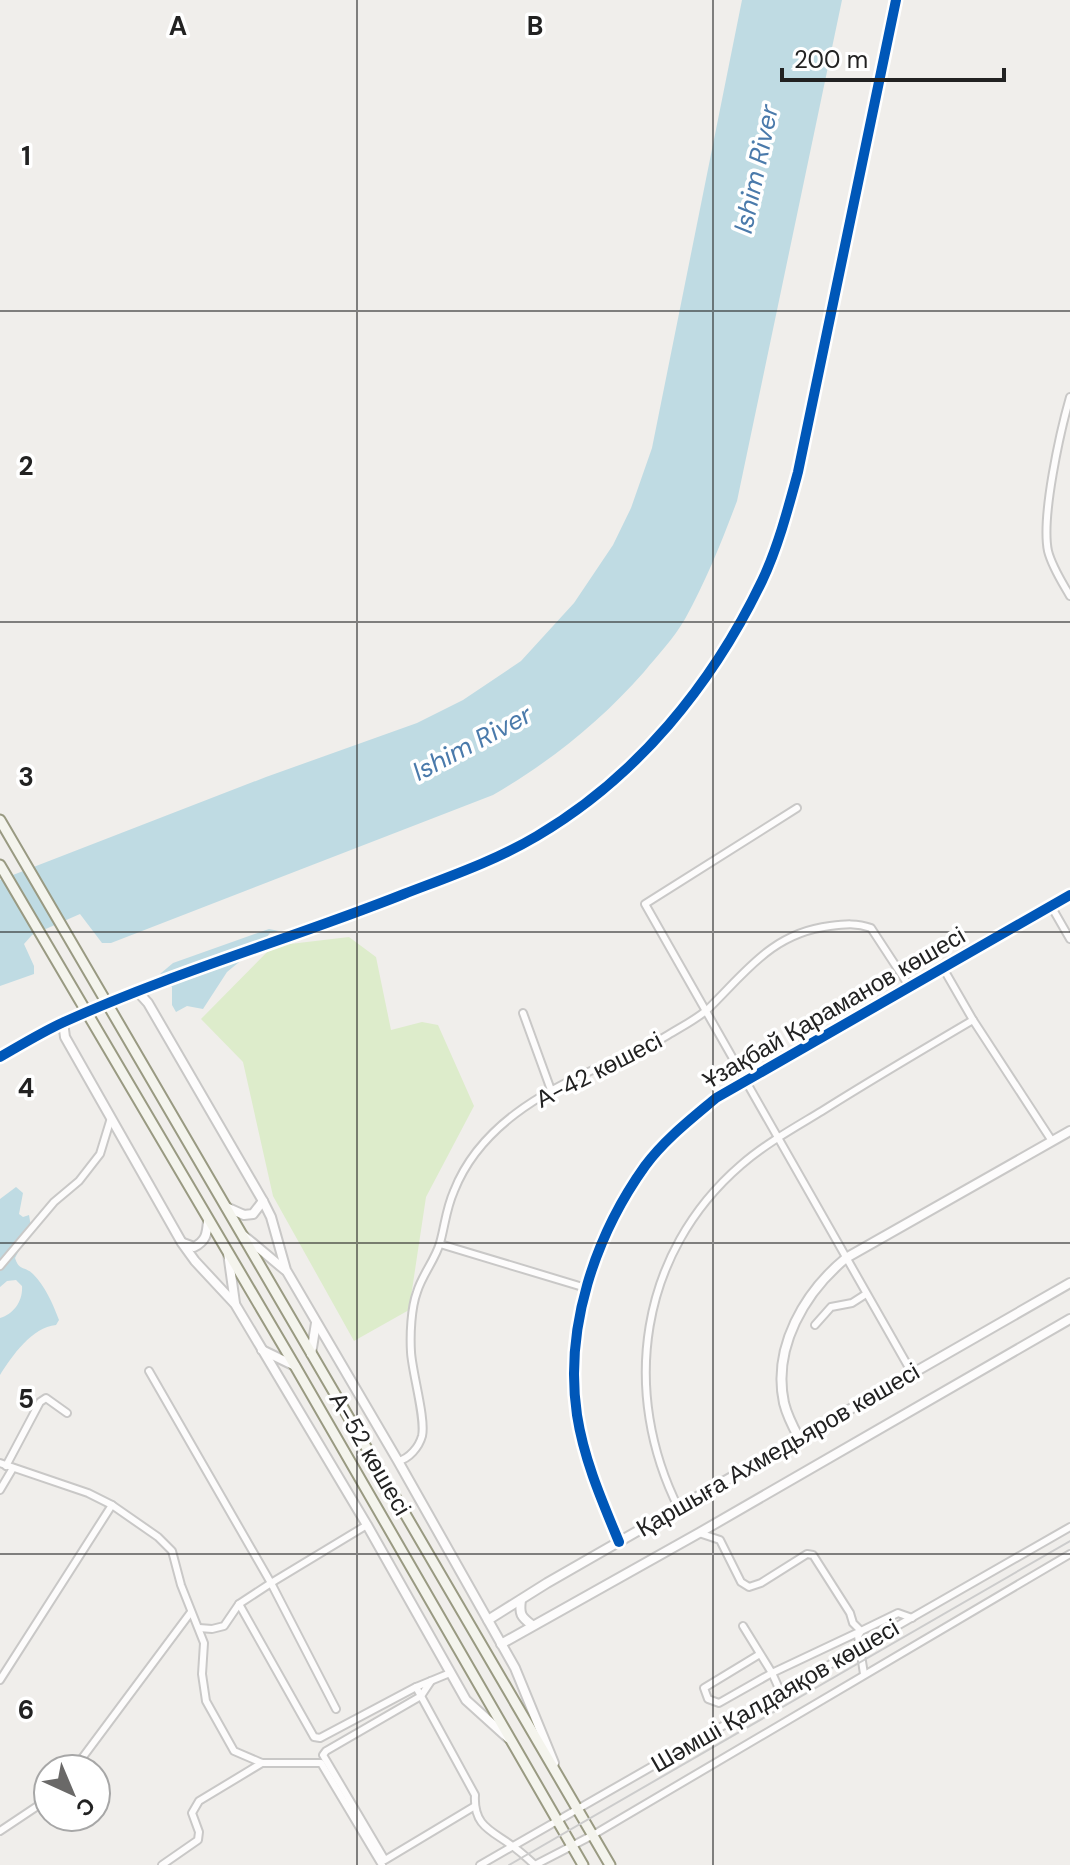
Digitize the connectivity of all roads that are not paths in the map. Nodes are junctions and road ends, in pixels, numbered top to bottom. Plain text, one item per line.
1 (896, 0) edge
2 (1070, 397) edge
3 (1070, 596) edge
4 (797, 808) dead end
5 (0, 820) edge
6 (0, 865) edge
7 (1070, 895) edge
8 (1051, 906) junction
9 (1070, 939) edge
10 (943, 968) junction
11 (909, 986) junction
12 (138, 992) junction
13 (706, 1010) junction
14 (523, 1013) dead end
15 (973, 1020) junction
16 (63, 1022) junction
17 (0, 1057) edge
18 (744, 1082) junction
19 (551, 1090) junction
20 (111, 1117) junction
21 (1070, 1131) edge
22 (777, 1139) junction
23 (1052, 1141) junction
24 (263, 1201) junction
25 (226, 1207) junction
26 (208, 1221) junction
27 (242, 1234) junction
28 (182, 1243) junction
29 (440, 1244) junction
30 (228, 1252) junction
31 (846, 1258) junction
32 (0, 1266) edge
33 (286, 1270) junction
34 (1070, 1283) edge
35 (586, 1288) junction
36 (866, 1294) junction
37 (235, 1304) junction
38 (1070, 1319) edge
39 (316, 1323) junction
40 (815, 1325) dead end
41 (262, 1350) junction
42 (311, 1354) junction
43 (295, 1366) junction
44 (149, 1371) dead end
45 (912, 1373) junction
46 (67, 1413) dead end
47 (799, 1438) junction
48 (398, 1461) junction
49 (6, 1466) edge
50 (0, 1490) edge
51 (112, 1505) junction
52 (679, 1509) junction
53 (367, 1525) junction
54 (1070, 1527) edge
55 (699, 1533) junction
56 (619, 1542) junction
57 (1070, 1554) edge
58 (271, 1583) junction
59 (521, 1600) junction
60 (239, 1604) junction
61 (191, 1612) junction
62 (912, 1618) junction
63 (488, 1620) junction
64 (532, 1625) junction
65 (743, 1626) dead end
66 (199, 1628) junction
67 (861, 1631) junction
68 (501, 1644) junction
69 (859, 1648) junction
70 (760, 1654) junction
71 (450, 1673) junction
72 (772, 1673) junction
73 (864, 1674) junction
74 (0, 1680) edge
75 (431, 1681) junction
76 (416, 1687) junction
77 (781, 1693) junction
78 (421, 1696) junction
79 (336, 1709) dead end
80 (511, 1741) junction
81 (86, 1753) edge
82 (262, 1763) junction
83 (562, 1781) junction
84 (475, 1806) junction
85 (32, 1810) edge
86 (578, 1810) junction
87 (558, 1821) junction
88 (0, 1831) edge
89 (593, 1835) junction
90 (513, 1846) junction
91 (571, 1846) junction
92 (162, 1865) edge
93 (382, 1865) edge
94 (480, 1865) edge
95 (535, 1865) edge
96 (583, 1865) edge
97 (610, 1865) edge

1 - 12 street
2 - 3 street
4 - 13 street
5 - 25 main road, А-52 көшесі
6 - 26 main road, А-52 көшесі
7 - 8 street, Ұзақбай Қараманов көшесі
8 - 9 street
8 - 10 street, Ұзақбай Қараманов көшесі
10 - 11 street, Ұзақбай Қараманов көшесі
10 - 15 street
11 - 13 street, А-42 көшесі
11 - 18 street, Ұзақбай Қараманов көшесі
12 - 16 street
12 - 24 street
13 - 18 street
13 - 19 street, А-42 көшесі
14 - 19 street
15 - 22 street
15 - 23 street
16 - 17 street
16 - 20 street
18 - 22 street
18 - 35 street, Ұзақбай Қараманов көшесі
19 - 29 street, А-42 көшесі
20 - 28 street
20 - 32 street
21 - 23 street
22 - 31 street
22 - 52 street
23 - 31 street
24 - 25 street
24 - 33 street
25 - 27 main road, А-52 көшесі
26 - 28 street
26 - 30 main road, А-52 көшесі
27 - 33 street
27 - 42 main road, А-52 көшесі
28 - 37 street
29 - 35 street
29 - 48 street, А-42 көшесі
30 - 37 street
30 - 43 main road, А-52 көшесі
31 - 36 street
31 - 47 street
33 - 39 street
34 - 45 street, Қаршыға Ахмедьяров көшесі
35 - 56 street, Ұзақбай Қараманов көшесі
36 - 40 street
36 - 45 street
37 - 41 street
38 - 55 street, Қаршыға Ахмедьяров көшесі
39 - 42 street
39 - 48 street
41 - 43 street
41 - 53 street
42 - 83 main road, А-52 көшесі
43 - 80 main road, А-52 көшесі
44 - 58 street
45 - 47 street, Қаршыға Ахмедьяров көшесі
46 - 49 street
47 - 52 street, Қаршыға Ахмедьяров көшесі
48 - 63 street
49 - 50 street
49 - 51 street
51 - 61 street
51 - 74 street
52 - 56 street, Қаршыға Ахмедьяров көшесі
53 - 58 street
53 - 71 street
54 - 62 street, Шәмші Қалдаяқов көшесі
55 - 64 street, Қаршыға Ахмедьяров көшесі
55 - 67 street
56 - 59 street, Қаршыға Ахмедьяров көшесі
57 - 73 street, Шәмші Қалдаяқов көшесі
58 - 60 street
58 - 79 street
59 - 63 street, Қаршыға Ахмедьяров көшесі
59 - 64 street
60 - 66 street
60 - 76 street
61 - 66 street
61 - 81 street
62 - 67 street
62 - 69 street, Шәмші Қалдаяқов көшесі
63 - 68 street
64 - 68 street, Қаршыға Ахмедьяров көшесі
65 - 70 street
66 - 82 street
67 - 69 street
67 - 72 street
68 - 83 street
69 - 73 street
69 - 77 street, Шәмші Қалдаяқов көшесі
70 - 72 street
70 - 72 street
71 - 75 street
71 - 80 street
72 - 77 street
73 - 89 street, Шәмші Қалдаяқов көшесі
75 - 76 street
75 - 78 street
76 - 78 street
77 - 86 street, Шәмші Қалдаяқов көшесі
78 - 84 street
78 - 84 street
80 - 87 main road, А-52 көшесі
82 - 92 street
82 - 93 street
83 - 86 main road, А-52 көшесі
84 - 90 street
85 - 88 street
86 - 87 street, Шәмші Қалдаяқов көшесі
86 - 89 main road, А-52 көшесі
87 - 90 street, Шәмші Қалдаяқов көшесі
87 - 91 main road, А-52 көшесі
89 - 91 street, Шәмші Қалдаяқов көшесі
89 - 97 main road, А-52 көшесі
90 - 94 street, Шәмші Қалдаяқов көшесі
90 - 95 street
91 - 95 street, Шәмші Қалдаяқов көшесі
91 - 96 main road, А-52 көшесі

